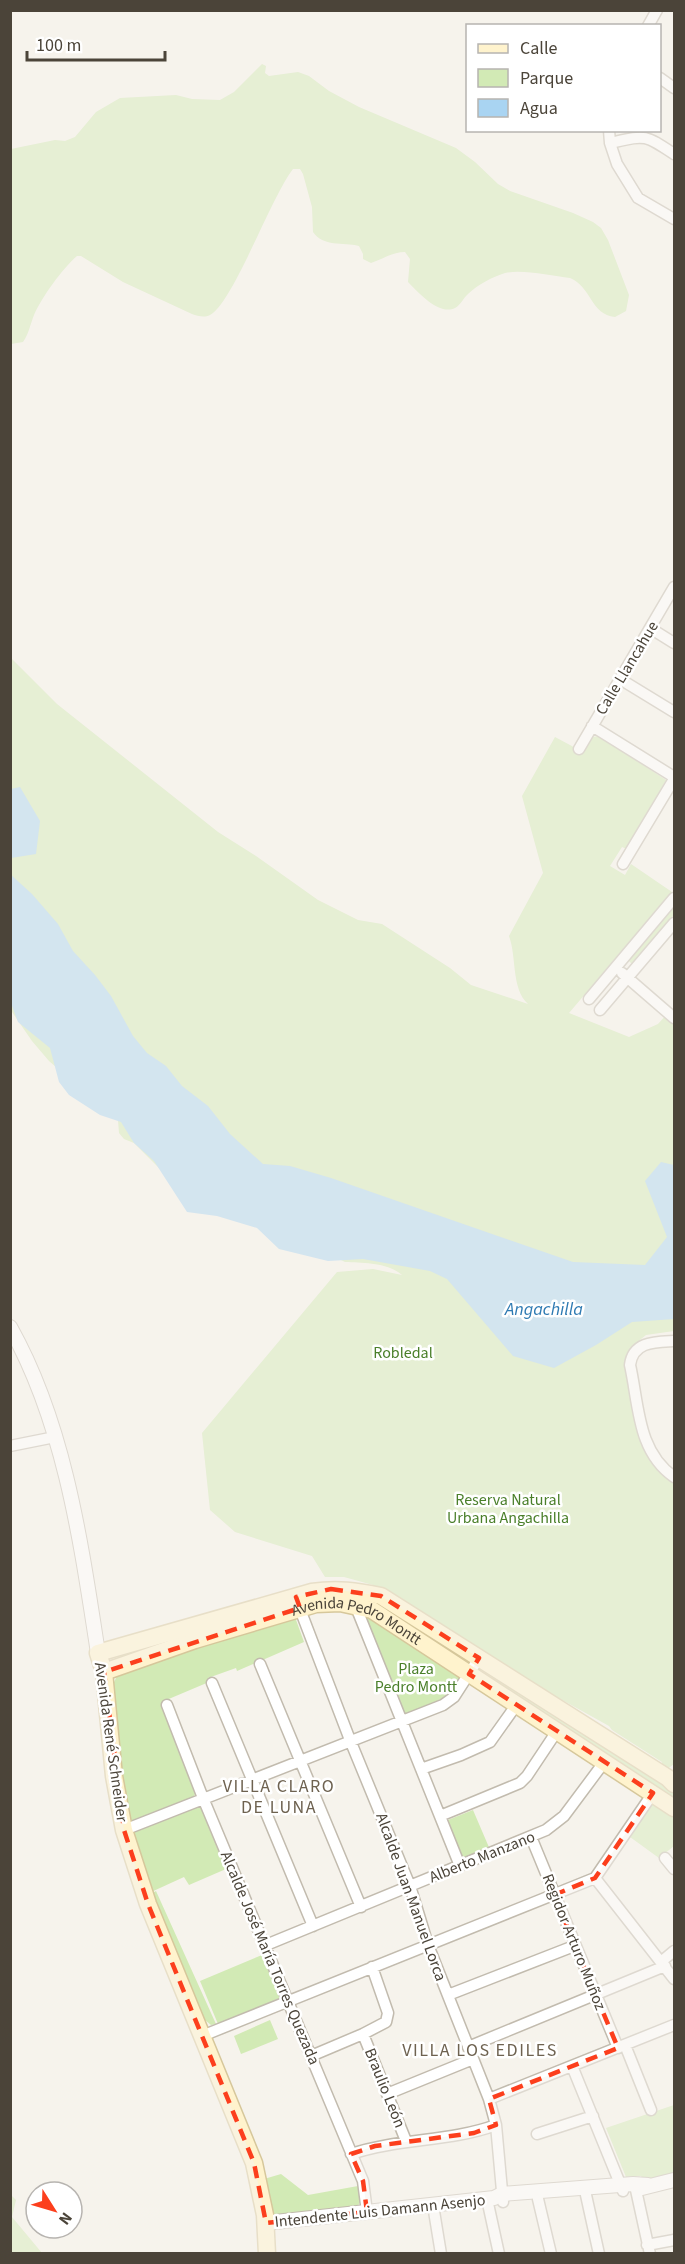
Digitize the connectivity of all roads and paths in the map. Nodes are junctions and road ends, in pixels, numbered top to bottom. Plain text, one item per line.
1 (657, 10) edge
2 (649, 24) edge
3 (661, 79) edge
4 (675, 88) edge
5 (609, 132) edge
6 (610, 143) junction
7 (675, 154) edge
8 (675, 219) edge
9 (675, 587) edge
10 (650, 628) junction
11 (675, 643) edge
12 (620, 679) junction
13 (675, 712) edge
14 (592, 726) junction
15 (579, 749) dead end
16 (675, 778) edge
17 (623, 864) dead end
18 (675, 898) edge
19 (675, 923) edge
20 (615, 967) junction
21 (627, 978) junction
22 (589, 999) dead end
23 (600, 1010) dead end
24 (675, 1018) edge
25 (10, 1327) edge
26 (675, 1341) edge
27 (55, 1437) junction
28 (10, 1446) edge
29 (675, 1477) edge
30 (298, 1603) junction
31 (357, 1605) junction
32 (98, 1653) junction
33 (479, 1658) junction
34 (260, 1664) dead end
35 (104, 1672) junction
36 (470, 1674) junction
37 (212, 1683) dead end
38 (517, 1704) junction
39 (167, 1705) dead end
40 (401, 1721) junction
41 (557, 1731) junction
42 (350, 1740) junction
43 (300, 1760) junction
44 (604, 1761) junction
45 (421, 1769) junction
46 (253, 1778) junction
47 (672, 1778) edge
48 (653, 1793) junction
49 (203, 1798) junction
50 (675, 1808) edge
51 (440, 1816) junction
52 (124, 1830) junction
53 (531, 1837) junction
54 (665, 1858) dead end
55 (460, 1866) junction
56 (675, 1869) edge
57 (596, 1878) junction
58 (411, 1886) junction
59 (554, 1895) junction
60 (361, 1906) junction
61 (313, 1926) junction
62 (266, 1945) junction
63 (428, 1945) junction
64 (574, 1946) junction
65 (675, 1952) edge
66 (664, 1963) junction
67 (372, 1967) junction
68 (675, 1979) edge
69 (448, 1995) junction
70 (596, 1996) junction
71 (289, 2001) junction
72 (675, 2025) edge
73 (363, 2034) junction
74 (202, 2036) junction
75 (468, 2047) junction
76 (622, 2047) junction
77 (311, 2056) junction
78 (473, 2059) junction
79 (572, 2066) junction
80 (387, 2094) junction
81 (489, 2099) junction
82 (651, 2110) dead end
83 (593, 2116) junction
84 (496, 2124) junction
85 (537, 2134) dead end
86 (406, 2141) junction
87 (351, 2154) junction
88 (675, 2180) edge
89 (632, 2187) junction
90 (586, 2194) junction
91 (496, 2198) junction
92 (538, 2199) junction
93 (433, 2205) junction
94 (367, 2212) junction
95 (266, 2223) junction
96 (675, 2240) edge
97 (648, 2249) edge
98 (267, 2253) edge
99 (441, 2253) edge
100 (499, 2253) edge
101 (551, 2253) edge
102 (599, 2253) edge

1 - 2 street
3 - 4 street
5 - 6 street
6 - 7 street
6 - 8 street
9 - 10 street, Calle Llancahue
10 - 11 street
10 - 12 street, Calle Llancahue
12 - 13 street
12 - 14 street, Calle Llancahue
14 - 15 street, Calle Llancahue
14 - 16 street
16 - 17 street
18 - 20 street
19 - 21 street
20 - 21 street
20 - 22 street
21 - 23 street
21 - 24 street
25 - 27 street, Avenida René Schneider
26 - 29 street
27 - 28 street
27 - 32 street, Avenida René Schneider
30 - 31 main road, Avenida Pedro Montt
30 - 32 main road, Avenida Pedro Montt
30 - 33 main road, Avenida Pedro Montt
30 - 35 main road, Avenida Pedro Montt
30 - 42 street, Alcalde Juan Manuel Lorca
31 - 36 main road, Avenida Pedro Montt
31 - 40 street
32 - 35 main road, Avenida René Schneider
33 - 36 street
33 - 47 main road, Avenida Pedro Montt
34 - 43 street
35 - 52 main road, Avenida René Schneider
36 - 38 main road, Avenida Pedro Montt
36 - 40 street
37 - 46 street
38 - 41 main road, Avenida Pedro Montt
38 - 45 street
39 - 49 street, Alcalde José María Torres Quezada
40 - 42 street
40 - 45 street
41 - 44 main road, Avenida Pedro Montt
41 - 51 street
42 - 43 street
42 - 58 street, Alcalde Juan Manuel Lorca
43 - 46 street
43 - 60 street
44 - 48 main road, Avenida Pedro Montt
44 - 53 street, Alberto Manzano
45 - 51 street
46 - 49 street
46 - 61 street
48 - 50 main road, Avenida Pedro Montt
48 - 57 street
49 - 52 street
49 - 62 street, Alcalde José María Torres Quezada
51 - 55 street
52 - 74 main road, Avenida René Schneider
53 - 55 street, Alberto Manzano
53 - 59 street, Regidor Arturo Muñoz
54 - 56 street
55 - 58 street, Alberto Manzano
57 - 59 street
57 - 66 street
58 - 60 street, Alberto Manzano
58 - 63 street, Alcalde Juan Manuel Lorca
59 - 63 street
59 - 64 street, Regidor Arturo Muñoz
60 - 61 street, Alberto Manzano
61 - 62 street, Alberto Manzano
62 - 71 street, Alcalde José María Torres Quezada
63 - 67 street
63 - 69 street, Alcalde Juan Manuel Lorca
64 - 69 street
64 - 70 street, Regidor Arturo Muñoz
65 - 66 street
66 - 68 street
66 - 70 street
67 - 71 street
67 - 73 street
69 - 75 street, Alcalde Juan Manuel Lorca
70 - 75 street
70 - 76 street, Regidor Arturo Muñoz
71 - 74 street
71 - 77 street, Alcalde José María Torres Quezada
72 - 76 street
73 - 77 street
73 - 80 street, Braulio León
74 - 95 main road, Avenida René Schneider
75 - 78 street, Alcalde Juan Manuel Lorca
76 - 79 street
76 - 82 street, Regidor Arturo Muñoz
77 - 87 street, Alcalde José María Torres Quezada
78 - 80 street
78 - 81 street, Alcalde Juan Manuel Lorca
79 - 81 street
79 - 83 street
80 - 86 street, Braulio León
81 - 84 street, Alcalde Juan Manuel Lorca
83 - 85 street
83 - 89 street
84 - 86 street
84 - 91 street, Alcalde Juan Manuel Lorca
86 - 87 street
87 - 94 street, Alcalde José María Torres Quezada
88 - 89 street, Intendente Luis Damann Asenjo
89 - 90 street, Intendente Luis Damann Asenjo
89 - 91 street, Intendente Luis Damann Asenjo
89 - 97 street
90 - 92 street, Intendente Luis Damann Asenjo
90 - 102 street
91 - 92 street, Intendente Luis Damann Asenjo
91 - 93 street, Intendente Luis Damann Asenjo
91 - 100 street, Alcalde Juan Manuel Lorca
92 - 101 street
93 - 94 street, Intendente Luis Damann Asenjo
93 - 99 street
94 - 95 street, Intendente Luis Damann Asenjo
95 - 98 main road, Avenida René Schneider
96 - 97 street

